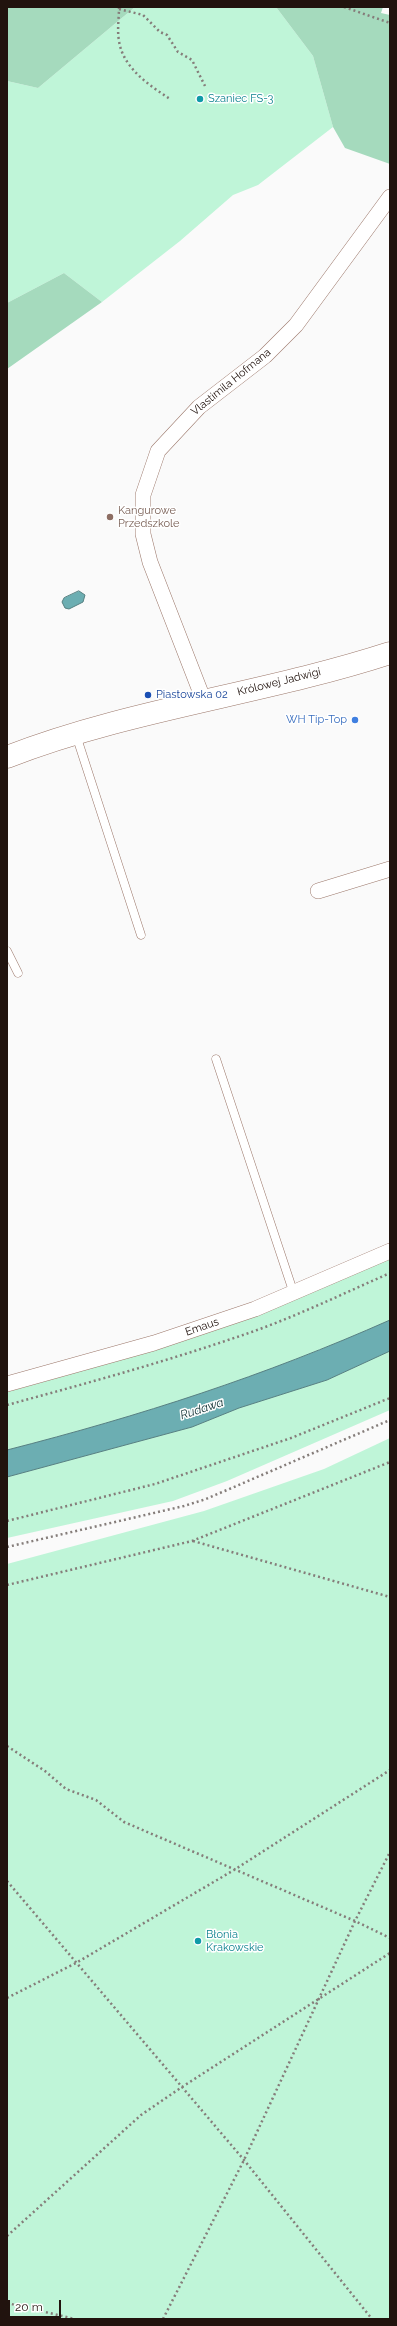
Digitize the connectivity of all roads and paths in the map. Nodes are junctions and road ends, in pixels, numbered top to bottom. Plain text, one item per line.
1 (344, 7) edge
2 (119, 8) edge
3 (390, 23) edge
4 (205, 86) dead end
5 (170, 99) dead end
6 (390, 197) edge
7 (390, 653) edge
8 (204, 701) junction
9 (76, 734) junction
10 (7, 757) edge
11 (390, 869) edge
12 (318, 891) dead end
13 (142, 934) dead end
14 (7, 951) edge
15 (18, 973) dead end
16 (216, 1059) dead end
17 (390, 1251) edge
18 (294, 1294) junction
19 (7, 1384) edge
20 (390, 1398) edge
21 (390, 1420) edge
22 (390, 1462) edge
23 (7, 1521) edge
24 (192, 1541) junction
25 (7, 1547) edge
26 (7, 1584) edge
27 (390, 1597) edge
28 (7, 1746) edge
29 (390, 1770) edge
30 (390, 1852) edge
31 (234, 1870) junction
32 (7, 1881) edge
33 (355, 1921) junction
34 (390, 1938) edge
35 (390, 1954) edge
36 (76, 1962) junction
37 (7, 1998) edge
38 (319, 1998) junction
39 (182, 2087) junction
40 (244, 2160) junction
41 (7, 2236) edge
42 (7, 2303) edge
43 (75, 2319) edge
44 (163, 2319) edge
45 (372, 2319) edge

1 - 3 path
2 - 4 path
2 - 5 path
6 - 8 street, Vlastimila Hofmana
7 - 8 street, Królowej Jadwigi
8 - 9 street, Królowej Jadwigi
9 - 10 street, Królowej Jadwigi
9 - 13 lane
11 - 12 street
14 - 15 lane
16 - 18 lane
17 - 18 street, Emaus
18 - 19 street, Emaus
20 - 23 path
21 - 25 path
22 - 24 path
24 - 26 path
24 - 27 path
28 - 31 path
29 - 31 path
30 - 33 path
31 - 33 path
31 - 36 path
32 - 36 path
33 - 34 path
33 - 38 path
35 - 38 path
36 - 37 path
36 - 39 path
38 - 39 path
38 - 40 path
39 - 40 path
39 - 41 path
40 - 44 path
40 - 45 path
42 - 43 path

